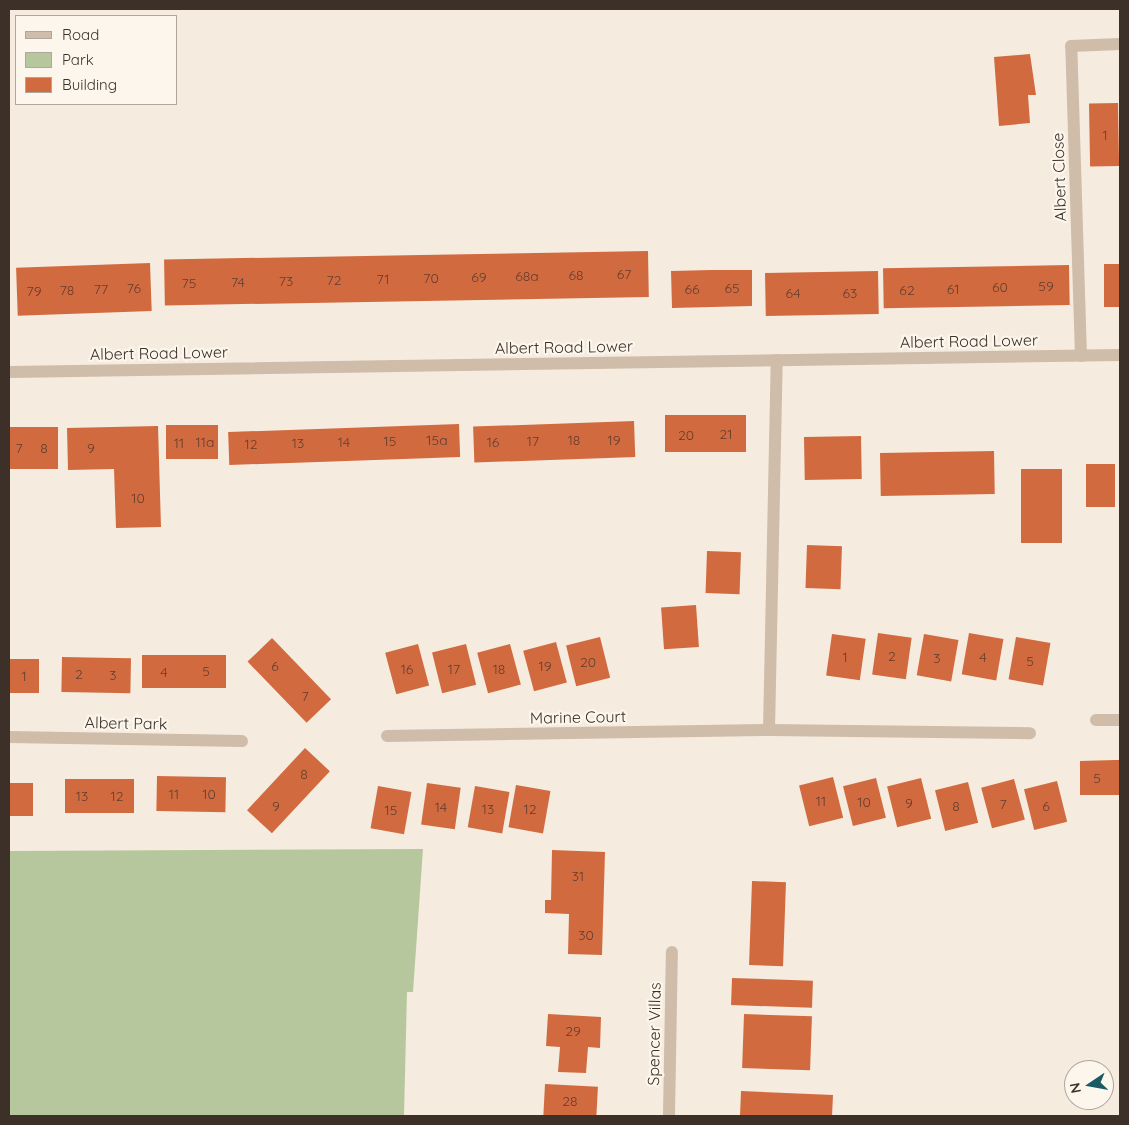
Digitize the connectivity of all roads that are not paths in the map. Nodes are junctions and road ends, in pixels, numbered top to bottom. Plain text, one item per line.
1 (1120, 44) edge
2 (1120, 355) edge
3 (1081, 356) junction
4 (777, 360) junction
5 (9, 372) edge
6 (1096, 720) dead end
7 (1120, 720) edge
8 (769, 730) junction
9 (1030, 733) dead end
10 (387, 736) dead end
11 (9, 737) edge
12 (242, 741) dead end
13 (672, 952) dead end
14 (669, 1116) edge

1 - 3 street, Albert Close
2 - 3 street, Albert Road Lower
3 - 4 street, Albert Road Lower
4 - 5 street, Albert Road Lower
4 - 8 street
6 - 7 street
8 - 9 street, Marine Court
8 - 10 street, Marine Court
11 - 12 street, Albert Park
13 - 14 street, Spencer Villas

